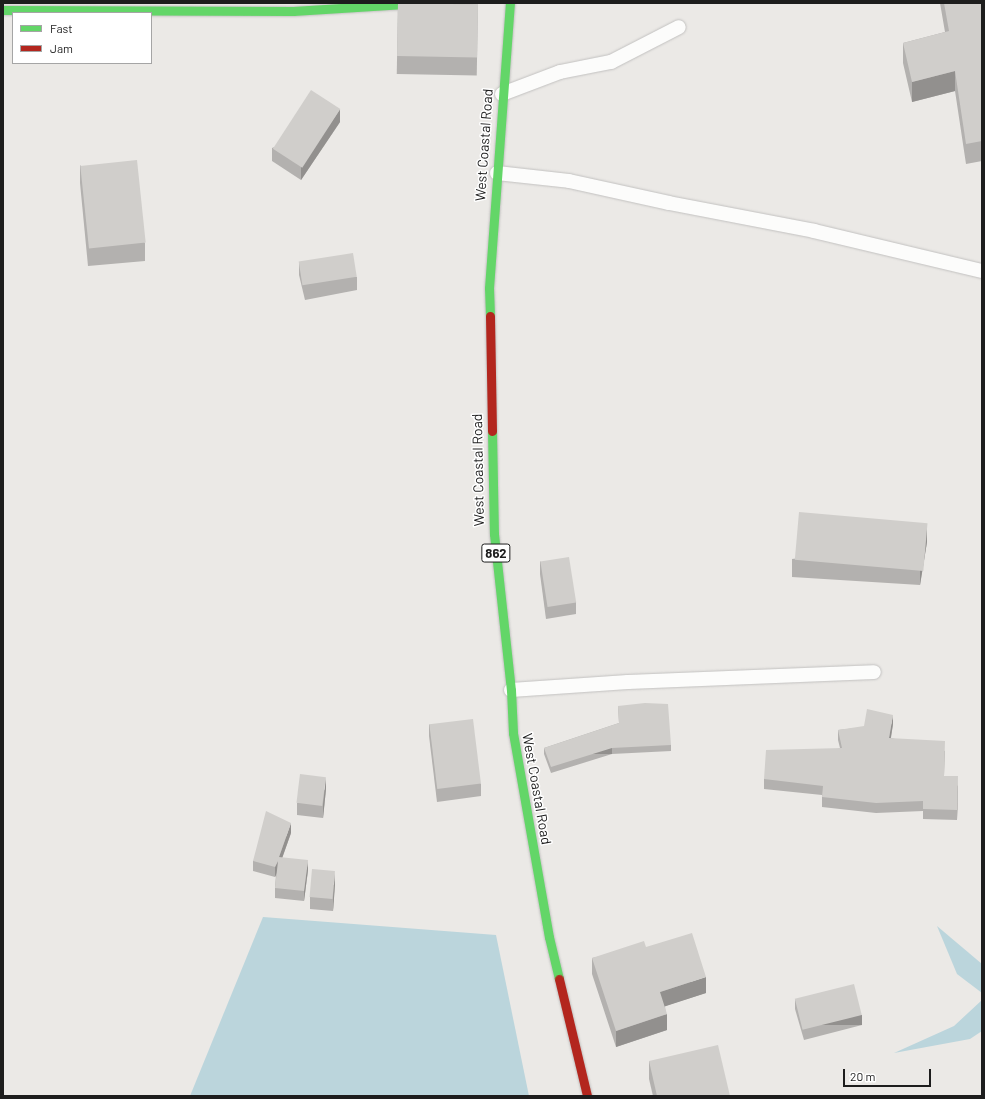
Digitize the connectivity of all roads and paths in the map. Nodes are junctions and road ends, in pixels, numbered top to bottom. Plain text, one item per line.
1 (421, 3) edge
2 (510, 3) edge
3 (3, 10) edge
4 (679, 27) dead end
5 (502, 94) junction
6 (496, 173) junction
7 (982, 271) edge
8 (874, 672) dead end
9 (511, 690) junction
10 (588, 1096) edge

1 - 3 main road
2 - 5 main road, West Coastal Road / 862
4 - 5 lane
5 - 6 main road, West Coastal Road / 862
6 - 7 lane
6 - 9 main road, West Coastal Road / 862
8 - 9 lane
9 - 10 main road, West Coastal Road / 862

